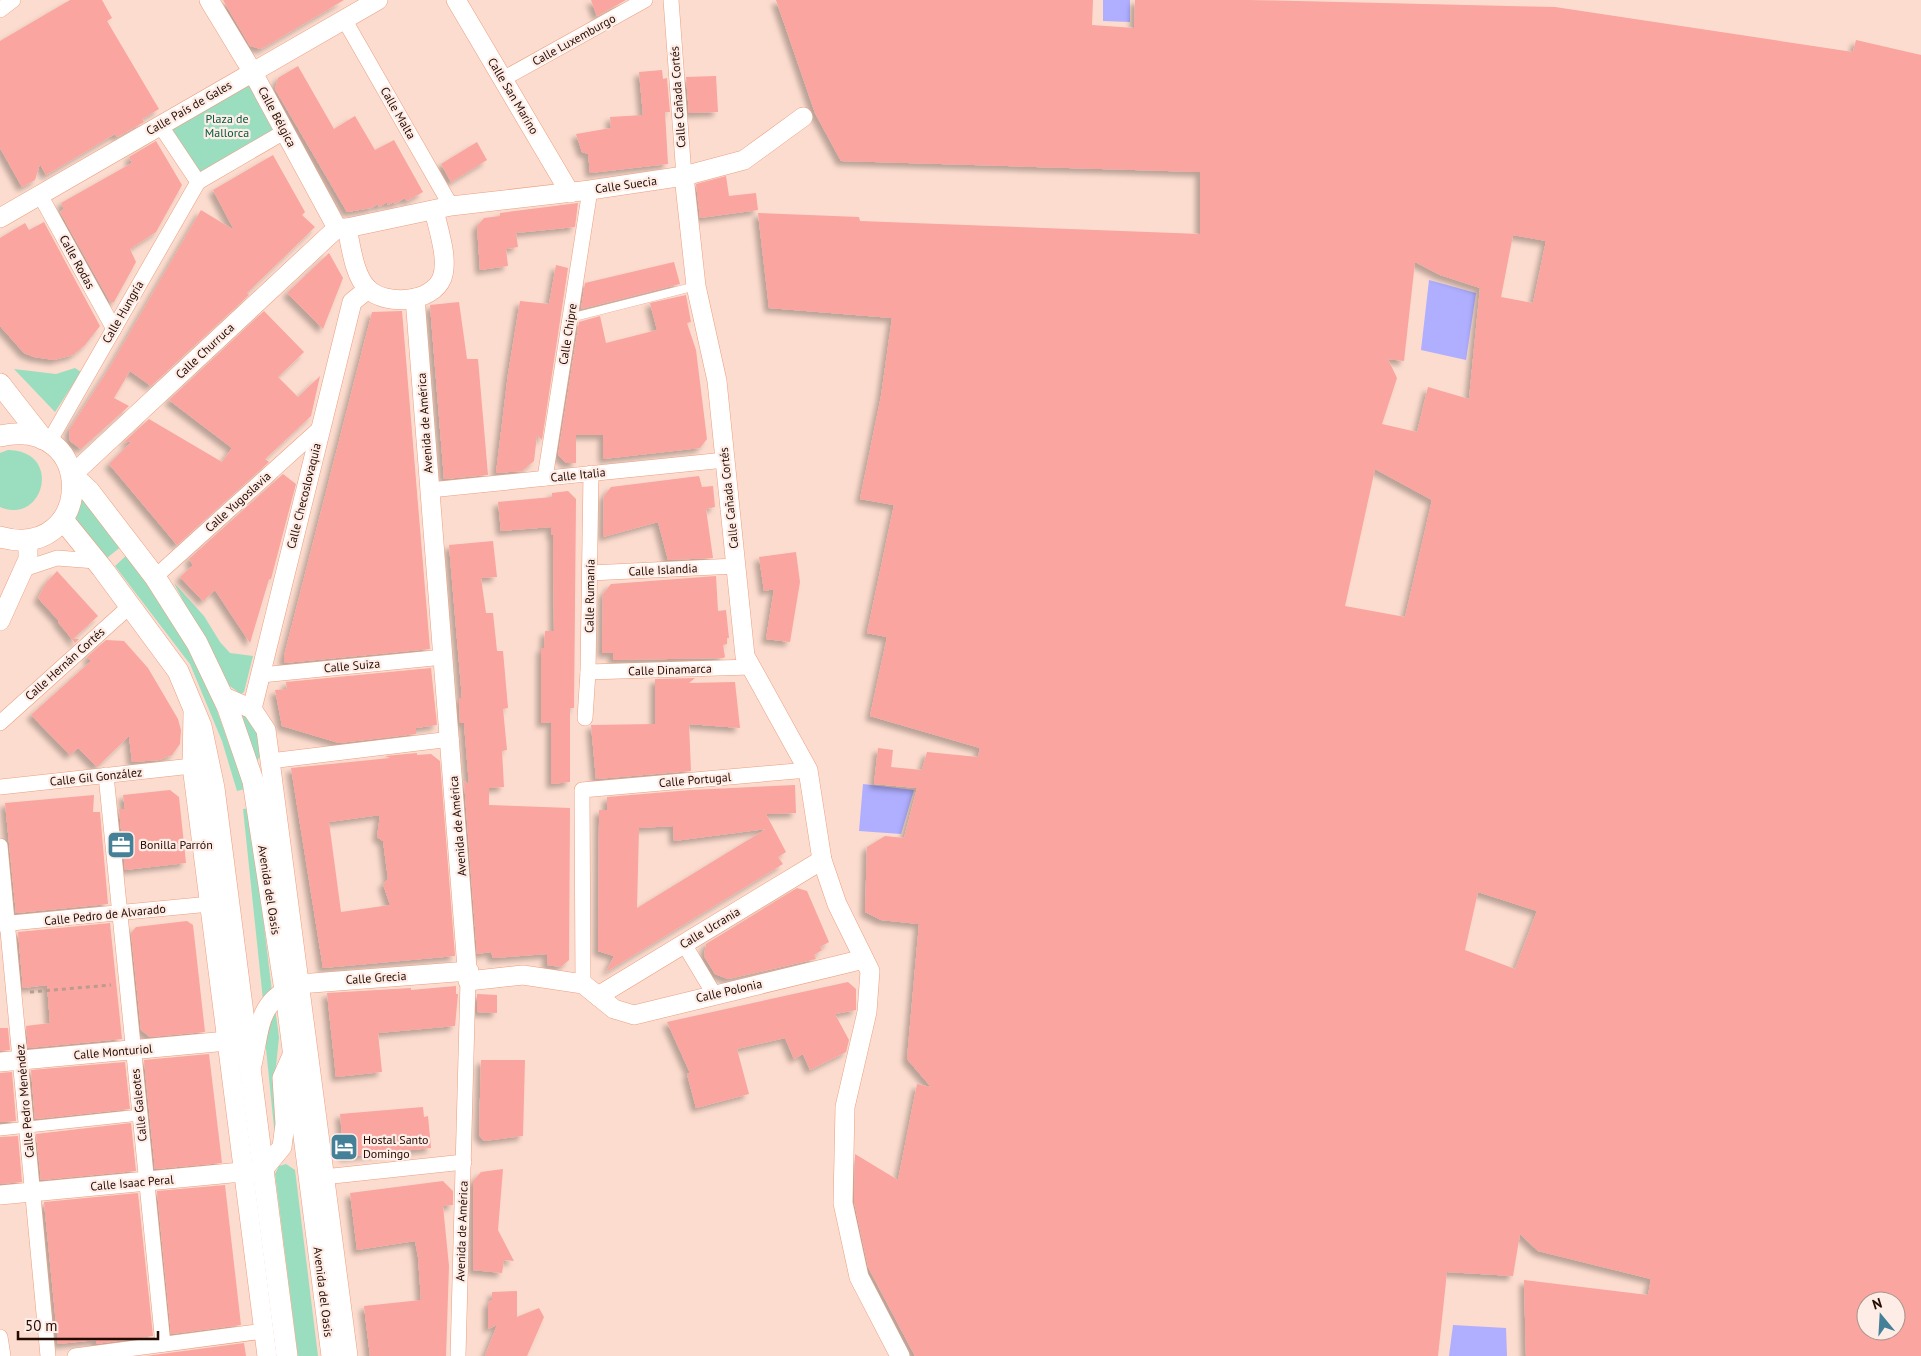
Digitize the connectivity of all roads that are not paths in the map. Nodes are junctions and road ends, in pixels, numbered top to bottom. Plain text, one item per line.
1 (13, 0) edge
2 (208, 0) edge
3 (378, 0) edge
4 (456, 0) edge
5 (646, 0) edge
6 (671, 0) edge
7 (0, 10) edge
8 (344, 20) junction
9 (252, 71) junction
10 (503, 80) junction
11 (802, 117) dead end
12 (160, 125) junction
13 (284, 132) junction
14 (684, 176) junction
15 (198, 182) junction
16 (590, 190) junction
17 (570, 192) junction
18 (40, 195) junction
19 (443, 208) junction
20 (0, 218) edge
21 (342, 228) junction
22 (696, 286) junction
23 (368, 289) junction
24 (416, 298) junction
25 (570, 318) junction
26 (114, 329) junction
27 (0, 384) edge
28 (321, 427) junction
29 (0, 436) edge
30 (46, 440) junction
31 (725, 460) junction
32 (591, 473) junction
33 (72, 475) junction
34 (545, 478) junction
35 (430, 490) junction
36 (62, 520) junction
37 (0, 537) edge
38 (28, 540) junction
39 (96, 561) junction
40 (736, 566) junction
41 (24, 569) junction
42 (590, 573) junction
43 (155, 577) junction
44 (130, 606) junction
45 (0, 621) edge
46 (444, 657) junction
47 (751, 667) junction
48 (588, 672) junction
49 (261, 674) junction
50 (222, 696) junction
51 (193, 706) junction
52 (252, 709) junction
53 (585, 718) dead end
54 (0, 723) edge
55 (451, 739) junction
56 (270, 761) junction
57 (192, 766) junction
58 (808, 770) junction
59 (106, 776) junction
60 (253, 780) junction
61 (0, 787) edge
62 (0, 846) edge
63 (822, 860) junction
64 (210, 904) junction
65 (120, 914) junction
66 (4, 924) edge
67 (684, 944) junction
68 (867, 965) junction
69 (469, 976) junction
70 (584, 984) junction
71 (292, 987) junction
72 (714, 994) junction
73 (598, 996) junction
74 (227, 1042) junction
75 (133, 1050) junction
76 (293, 1053) junction
77 (21, 1060) junction
78 (0, 1062) edge
79 (250, 1070) junction
80 (140, 1115) junction
81 (27, 1127) junction
82 (0, 1130) edge
83 (464, 1162) junction
84 (253, 1171) junction
85 (317, 1178) junction
86 (146, 1182) junction
87 (33, 1192) junction
88 (0, 1195) edge
89 (264, 1331) junction
90 (0, 1337) edge
91 (163, 1344) junction
92 (3, 1356) edge
93 (48, 1356) edge
94 (75, 1356) edge
95 (267, 1356) edge
96 (287, 1356) edge
97 (332, 1356) edge
98 (348, 1356) edge
99 (458, 1356) edge
100 (900, 1356) edge

1 - 7 street
2 - 9 street, Calle Bélgica
3 - 8 street, Calle País de Gales
4 - 10 street, Calle San Marino
5 - 10 street, Calle Luxemburgo
6 - 14 street, Calle Cañada Cortés
8 - 9 street, Calle País de Gales
8 - 19 street, Calle Malta
9 - 12 street, Calle País de Gales
9 - 13 street, Calle Bélgica
10 - 17 street, Calle San Marino
11 - 14 street, Calle Suecia
12 - 15 street
12 - 18 street, Calle País de Gales
13 - 15 street
13 - 21 street, Calle Bélgica
14 - 16 street, Calle Suecia
14 - 22 street, Calle Cañada Cortés
15 - 26 street, Calle Hungría
16 - 17 street, Calle Suecia
16 - 25 street, Calle Chipre
17 - 19 street, Calle Suecia
18 - 20 street, Calle País de Gales
18 - 26 street, Calle Rodas
19 - 21 street, Calle Suecia
19 - 24 street
21 - 23 street, Calle Bélgica
21 - 33 street, Calle Churruca
22 - 25 lane
22 - 31 street, Calle Cañada Cortés
23 - 24 street
23 - 28 street, Calle Checoslovaquia
24 - 35 street, Avenida de América
25 - 34 street, Calle Chipre
26 - 30 street, Calle Hungría
27 - 30 main road
28 - 43 street, Calle Yugoslavia
28 - 49 street, Calle Checoslovaquia
29 - 30 main road
30 - 33 main road
31 - 32 street, Calle Italia
31 - 40 street, Calle Cañada Cortés
32 - 34 street, Calle Italia
32 - 42 street, Calle Rumanía
33 - 36 main road
33 - 43 main road, Avenida del Oasis
34 - 35 street, Calle Italia
35 - 46 street, Avenida de América
36 - 38 main road
36 - 39 main road
37 - 38 main road
38 - 41 street
39 - 41 street
39 - 44 main road
40 - 42 street, Calle Islandia
40 - 47 street, Calle Cañada Cortés
41 - 45 street
42 - 48 street, Calle Rumanía
43 - 50 main road, Avenida del Oasis
44 - 51 main road
44 - 54 street, Calle Hernán Cortés
46 - 49 street, Calle Suiza
46 - 55 street, Avenida de América
47 - 48 street, Calle Dinamarca
47 - 58 street, Calle Cañada Cortés
48 - 53 street, Calle Rumanía
49 - 52 street, Calle Checoslovaquia
50 - 52 street
50 - 60 main road, Avenida del Oasis
51 - 57 street
51 - 79 main road
52 - 56 street, Avenida del Oasis
55 - 56 street
55 - 69 street, Avenida de América
56 - 60 street
56 - 71 street, Avenida del Oasis
57 - 59 street, Calle Gil González
57 - 64 street
58 - 63 street, Calle Cañada Cortés
58 - 70 street, Calle Portugal
59 - 61 street, Calle Gil González
59 - 65 street, Calle Galeotes
60 - 71 main road, Avenida del Oasis
62 - 66 street, Calle Pedro Menéndez
63 - 67 street, Calle Ucrania
63 - 68 street, Calle Cañada Cortés
64 - 65 street, Calle Pedro de Alvarado
64 - 74 street
65 - 66 street, Calle Pedro de Alvarado
65 - 75 street, Calle Galeotes
66 - 77 street, Calle Pedro Menéndez
67 - 72 street
67 - 73 street, Calle Ucrania
68 - 72 street, Calle Polonia
68 - 100 street
69 - 70 street, Calle Grecia
69 - 71 street, Calle Grecia
69 - 83 street, Avenida de América
70 - 73 street
71 - 76 main road, Avenida del Oasis
71 - 79 street
71 - 85 street, Avenida del Oasis
72 - 73 street, Calle Polonia
74 - 75 street, Calle Monturiol
74 - 84 street
75 - 77 street, Calle Monturiol
75 - 80 street, Calle Galeotes
76 - 84 street
76 - 85 main road, Avenida del Oasis
77 - 78 street, Calle Monturiol
77 - 81 street, Calle Pedro Menéndez
79 - 84 main road
80 - 81 street
80 - 86 street, Calle Galeotes
81 - 82 street
81 - 87 street, Calle Pedro Menéndez
83 - 85 street
83 - 99 street, Avenida de América
84 - 86 street, Calle Isaac Peral
84 - 89 street
84 - 96 main road
85 - 97 main road, Avenida del Oasis
85 - 98 street, Avenida del Oasis
86 - 87 street, Calle Isaac Peral
86 - 91 street, Calle Galeotes
87 - 88 street, Calle Isaac Peral
87 - 93 street, Calle Pedro Menéndez
89 - 91 street
89 - 95 street
90 - 92 street
91 - 94 street

